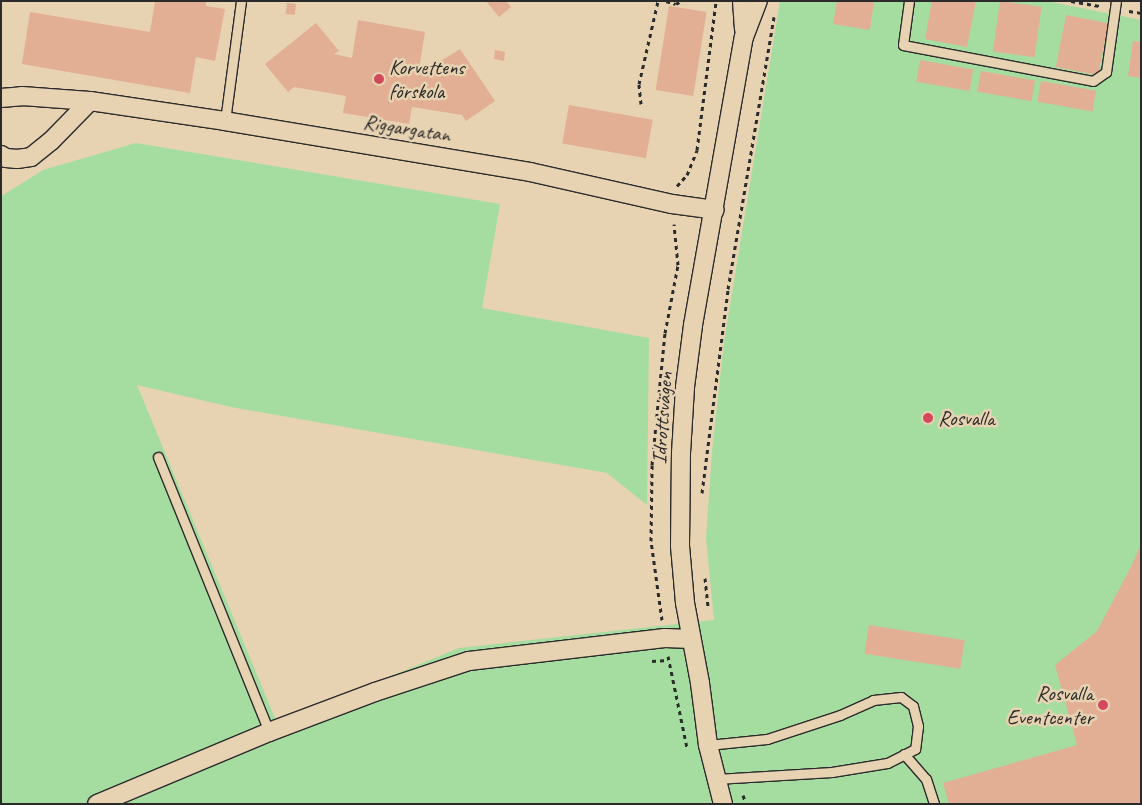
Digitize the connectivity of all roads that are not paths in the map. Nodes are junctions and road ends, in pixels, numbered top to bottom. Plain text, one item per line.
1 (241, 1) edge
2 (742, 1) edge
3 (758, 1) edge
4 (909, 1) edge
5 (1116, 1) edge
6 (744, 37) junction
7 (1, 98) edge
8 (90, 101) junction
9 (224, 121) junction
10 (1, 155) edge
11 (715, 210) junction
12 (158, 457) dead end
13 (690, 639) junction
14 (269, 732) junction
15 (708, 745) junction
16 (904, 754) junction
17 (716, 779) junction
18 (97, 804) edge
19 (723, 804) edge
20 (934, 804) edge

1 - 9 lane
2 - 6 street, Idrottsvägen
3 - 6 street, Idrottsvägen
4 - 5 lane
6 - 11 street, Idrottsvägen
7 - 8 street, Riggargatan
8 - 9 street, Riggargatan
8 - 10 street
9 - 11 street, Riggargatan
11 - 13 street, Idrottsvägen
12 - 14 lane
13 - 14 street
13 - 15 street, Idrottsvägen
14 - 18 street
15 - 16 lane
15 - 17 street, Idrottsvägen
16 - 17 lane
16 - 20 lane
17 - 19 street, Idrottsvägen

